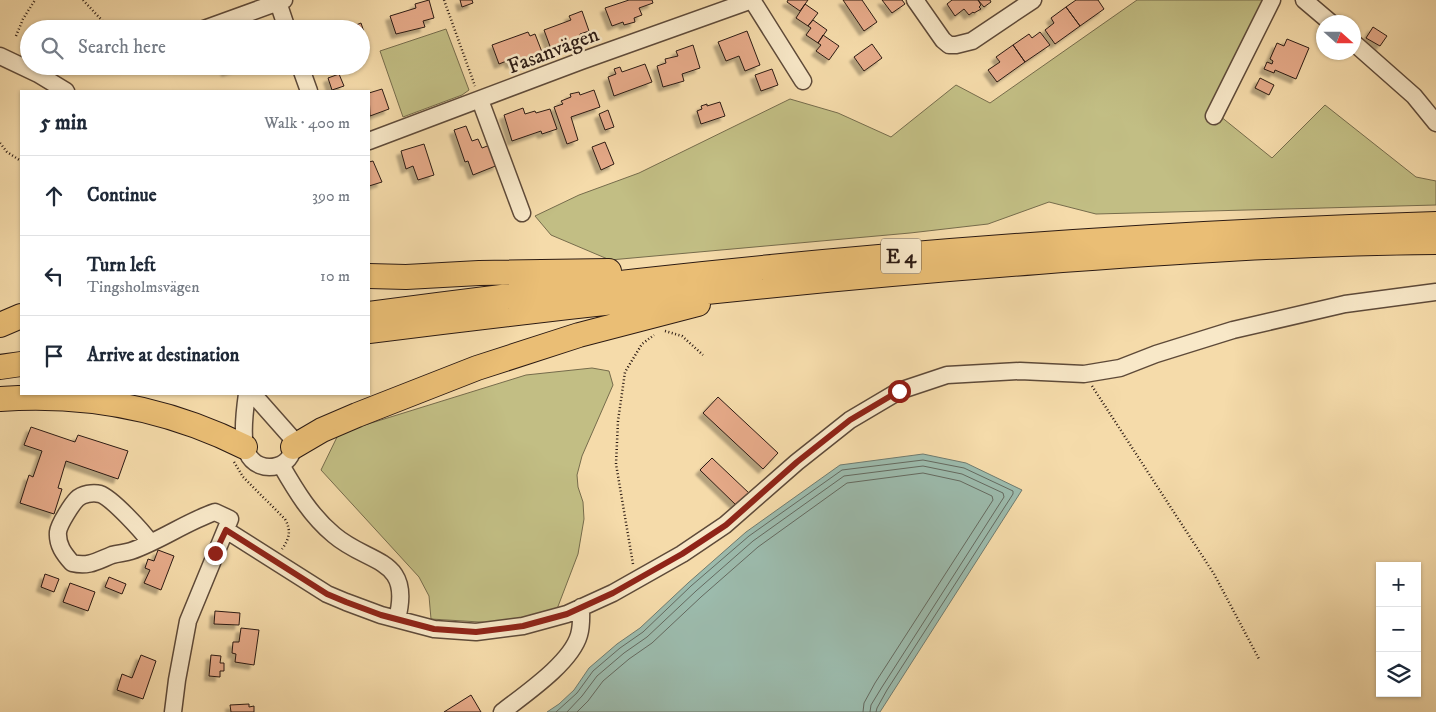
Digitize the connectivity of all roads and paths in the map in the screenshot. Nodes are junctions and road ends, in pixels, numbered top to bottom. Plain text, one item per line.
1 (35, 0) edge
2 (83, 0) edge
3 (444, 0) edge
4 (915, 0) edge
5 (1033, 0) edge
6 (1272, 0) edge
7 (1304, 0) edge
8 (281, 1) edge
9 (259, 4) edge
10 (1322, 15) edge
11 (23, 20) edge
12 (102, 20) edge
13 (224, 20) edge
14 (286, 20) edge
15 (20, 26) edge
16 (16, 36) dead end
17 (1361, 49) edge
18 (0, 56) edge
19 (20, 65) edge
20 (40, 75) edge
21 (303, 75) edge
22 (803, 81) dead end
23 (64, 90) edge
24 (309, 90) edge
25 (480, 100) junction
26 (1214, 116) dead end
27 (1436, 123) edge
28 (370, 141) edge
29 (0, 143) edge
30 (20, 160) edge
31 (522, 213) dead end
32 (1436, 224) edge
33 (1436, 242) edge
34 (370, 276) edge
35 (773, 276) junction
36 (1436, 292) edge
37 (370, 314) edge
38 (20, 316) edge
39 (0, 324) edge
40 (661, 330) dead end
41 (370, 331) edge
42 (655, 335) dead end
43 (703, 355) dead end
44 (20, 364) edge
45 (0, 367) edge
46 (1084, 374) junction
47 (20, 382) edge
48 (0, 386) edge
49 (247, 395) edge
50 (254, 395) edge
51 (0, 399) edge
52 (245, 446) junction
53 (287, 456) junction
54 (228, 524) junction
55 (150, 542) junction
56 (637, 580) junction
57 (581, 607) junction
58 (397, 619) junction
59 (1259, 659) dead end
60 (173, 712) edge
61 (502, 712) edge

1 - 11 path
2 - 12 path
3 - 25 path
4 - 5 street
6 - 26 street
7 - 10 street
8 - 9 street
8 - 14 street
9 - 13 street
15 - 16 path
17 - 27 street
18 - 19 street
20 - 23 street
21 - 24 street
22 - 25 street, Fasanvägen
25 - 28 street, Fasanvägen
25 - 31 street
29 - 30 path
32 - 35 highway, E 4
33 - 35 highway, E 4
34 - 35 highway
35 - 37 highway, E 4
35 - 41 highway, E 4
35 - 53 highway
36 - 46 street
38 - 39 highway
40 - 43 path
42 - 56 path
44 - 45 highway
46 - 56 street
46 - 59 path
47 - 48 highway
49 - 52 street
50 - 53 street
51 - 52 highway
52 - 53 street
53 - 58 street
54 - 55 street
54 - 58 street
54 - 60 street
55 - 55 street
56 - 57 street
57 - 58 street
57 - 61 street

